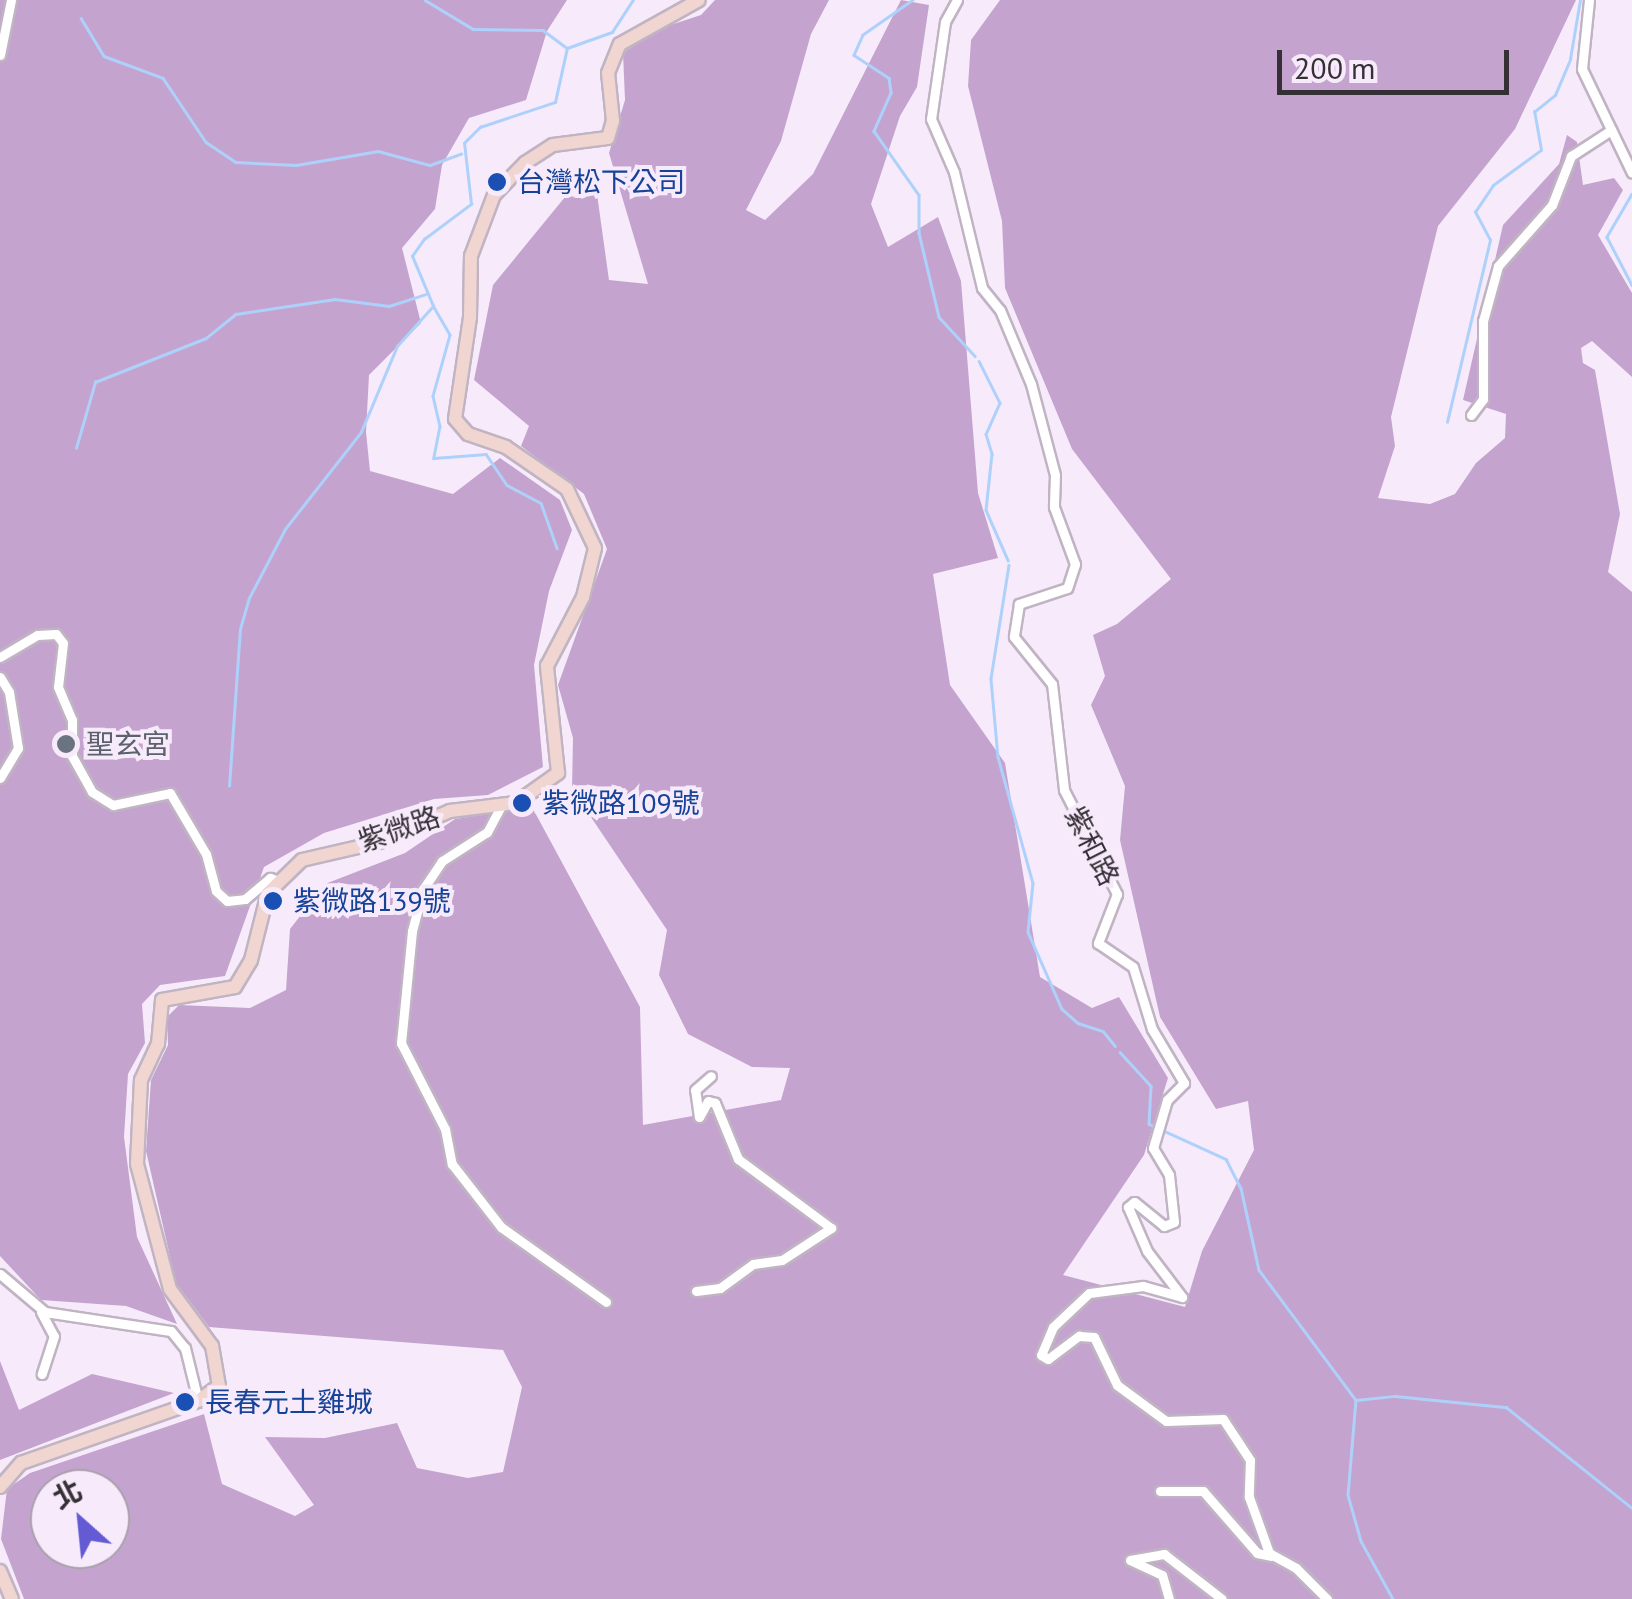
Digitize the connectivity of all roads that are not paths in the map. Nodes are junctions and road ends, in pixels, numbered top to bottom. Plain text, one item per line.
1 (11, 0) edge
2 (698, 0) edge
3 (957, 0) edge
4 (1589, 0) edge
5 (0, 55) edge
6 (1611, 130) junction
7 (1632, 173) edge
8 (1472, 414) dead end
9 (0, 657) edge
10 (0, 677) edge
11 (0, 778) edge
12 (501, 806) junction
13 (279, 881) junction
14 (711, 1076) dead end
15 (0, 1274) edge
16 (696, 1291) dead end
17 (606, 1302) dead end
18 (39, 1309) junction
19 (42, 1374) dead end
20 (198, 1401) junction
21 (0, 1487) edge
22 (1160, 1491) dead end
23 (1271, 1556) junction
24 (0, 1571) edge
25 (12, 1599) edge
26 (1169, 1599) edge
27 (1222, 1599) edge
28 (1327, 1599) edge

1 - 5 street
2 - 12 street, 紫微路
3 - 23 street, 紫和路
4 - 6 street
6 - 7 street
6 - 8 street
9 - 13 street
10 - 11 street
12 - 13 street, 紫微路
12 - 17 street
13 - 20 street, 紫微路
14 - 16 street
15 - 18 street
18 - 19 street
18 - 20 street
20 - 21 street
22 - 23 street
23 - 28 street
24 - 25 street
26 - 27 street

